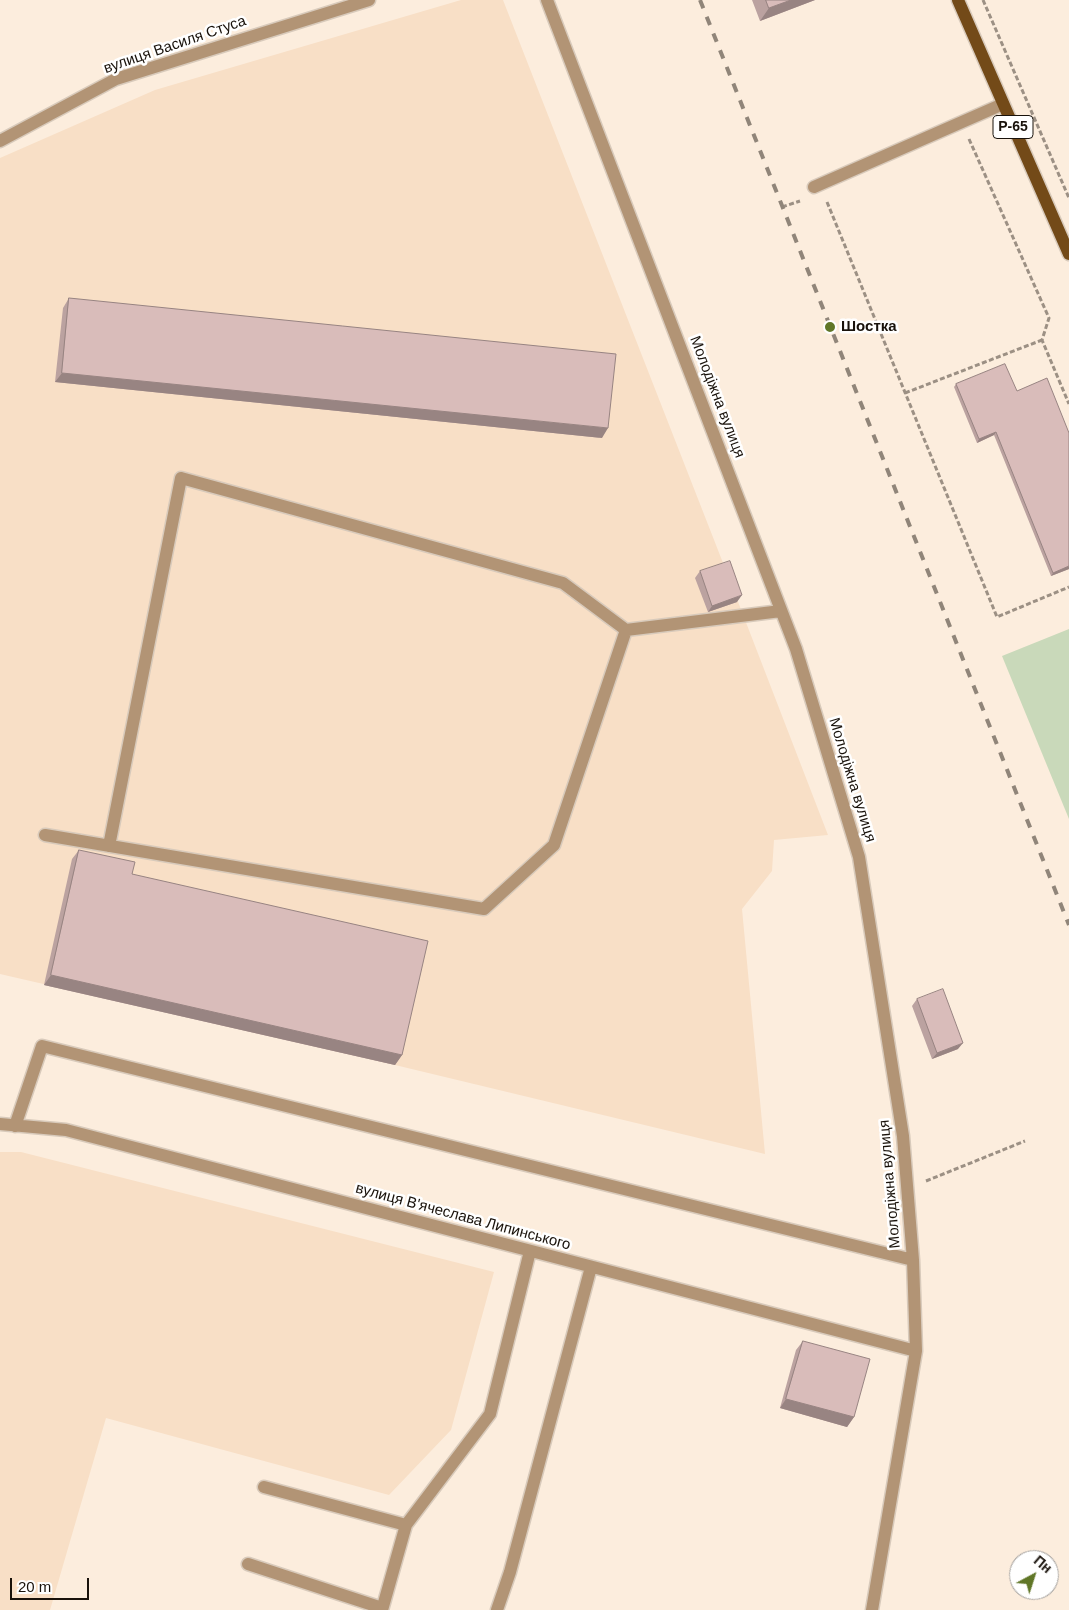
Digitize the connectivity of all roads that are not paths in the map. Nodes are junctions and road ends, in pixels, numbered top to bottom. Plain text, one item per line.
1 (369, 0) edge
2 (547, 0) edge
3 (958, 0) edge
4 (1003, 104) junction
5 (0, 141) edge
6 (816, 185) road end
7 (1069, 254) edge
8 (781, 611) junction
9 (626, 630) junction
10 (45, 835) dead end
11 (109, 846) junction
12 (0, 1124) edge
13 (15, 1126) junction
14 (530, 1251) junction
15 (913, 1260) junction
16 (591, 1267) junction
17 (916, 1351) junction
18 (264, 1487) dead end
19 (406, 1525) junction
20 (248, 1564) dead end
21 (382, 1609) edge
22 (497, 1610) edge
23 (872, 1610) edge

1 - 5 street, вулиця Василя Стуса
2 - 8 street, Молодіжна вулиця
3 - 4 main road, Р-65
4 - 6 street
4 - 7 main road, Р-65
8 - 9 street
8 - 15 street, Молодіжна вулиця
9 - 11 street
9 - 11 street
10 - 11 street
12 - 13 street, вулиця В'ячеслава Липинського
13 - 14 street, вулиця В'ячеслава Липинського
13 - 15 street
14 - 16 street, вулиця В'ячеслава Липинського
14 - 19 street
15 - 17 street, Молодіжна вулиця
16 - 17 street, вулиця В'ячеслава Липинського
16 - 22 street
17 - 23 street, Молодіжна вулиця
18 - 19 street
19 - 21 street
20 - 21 street

